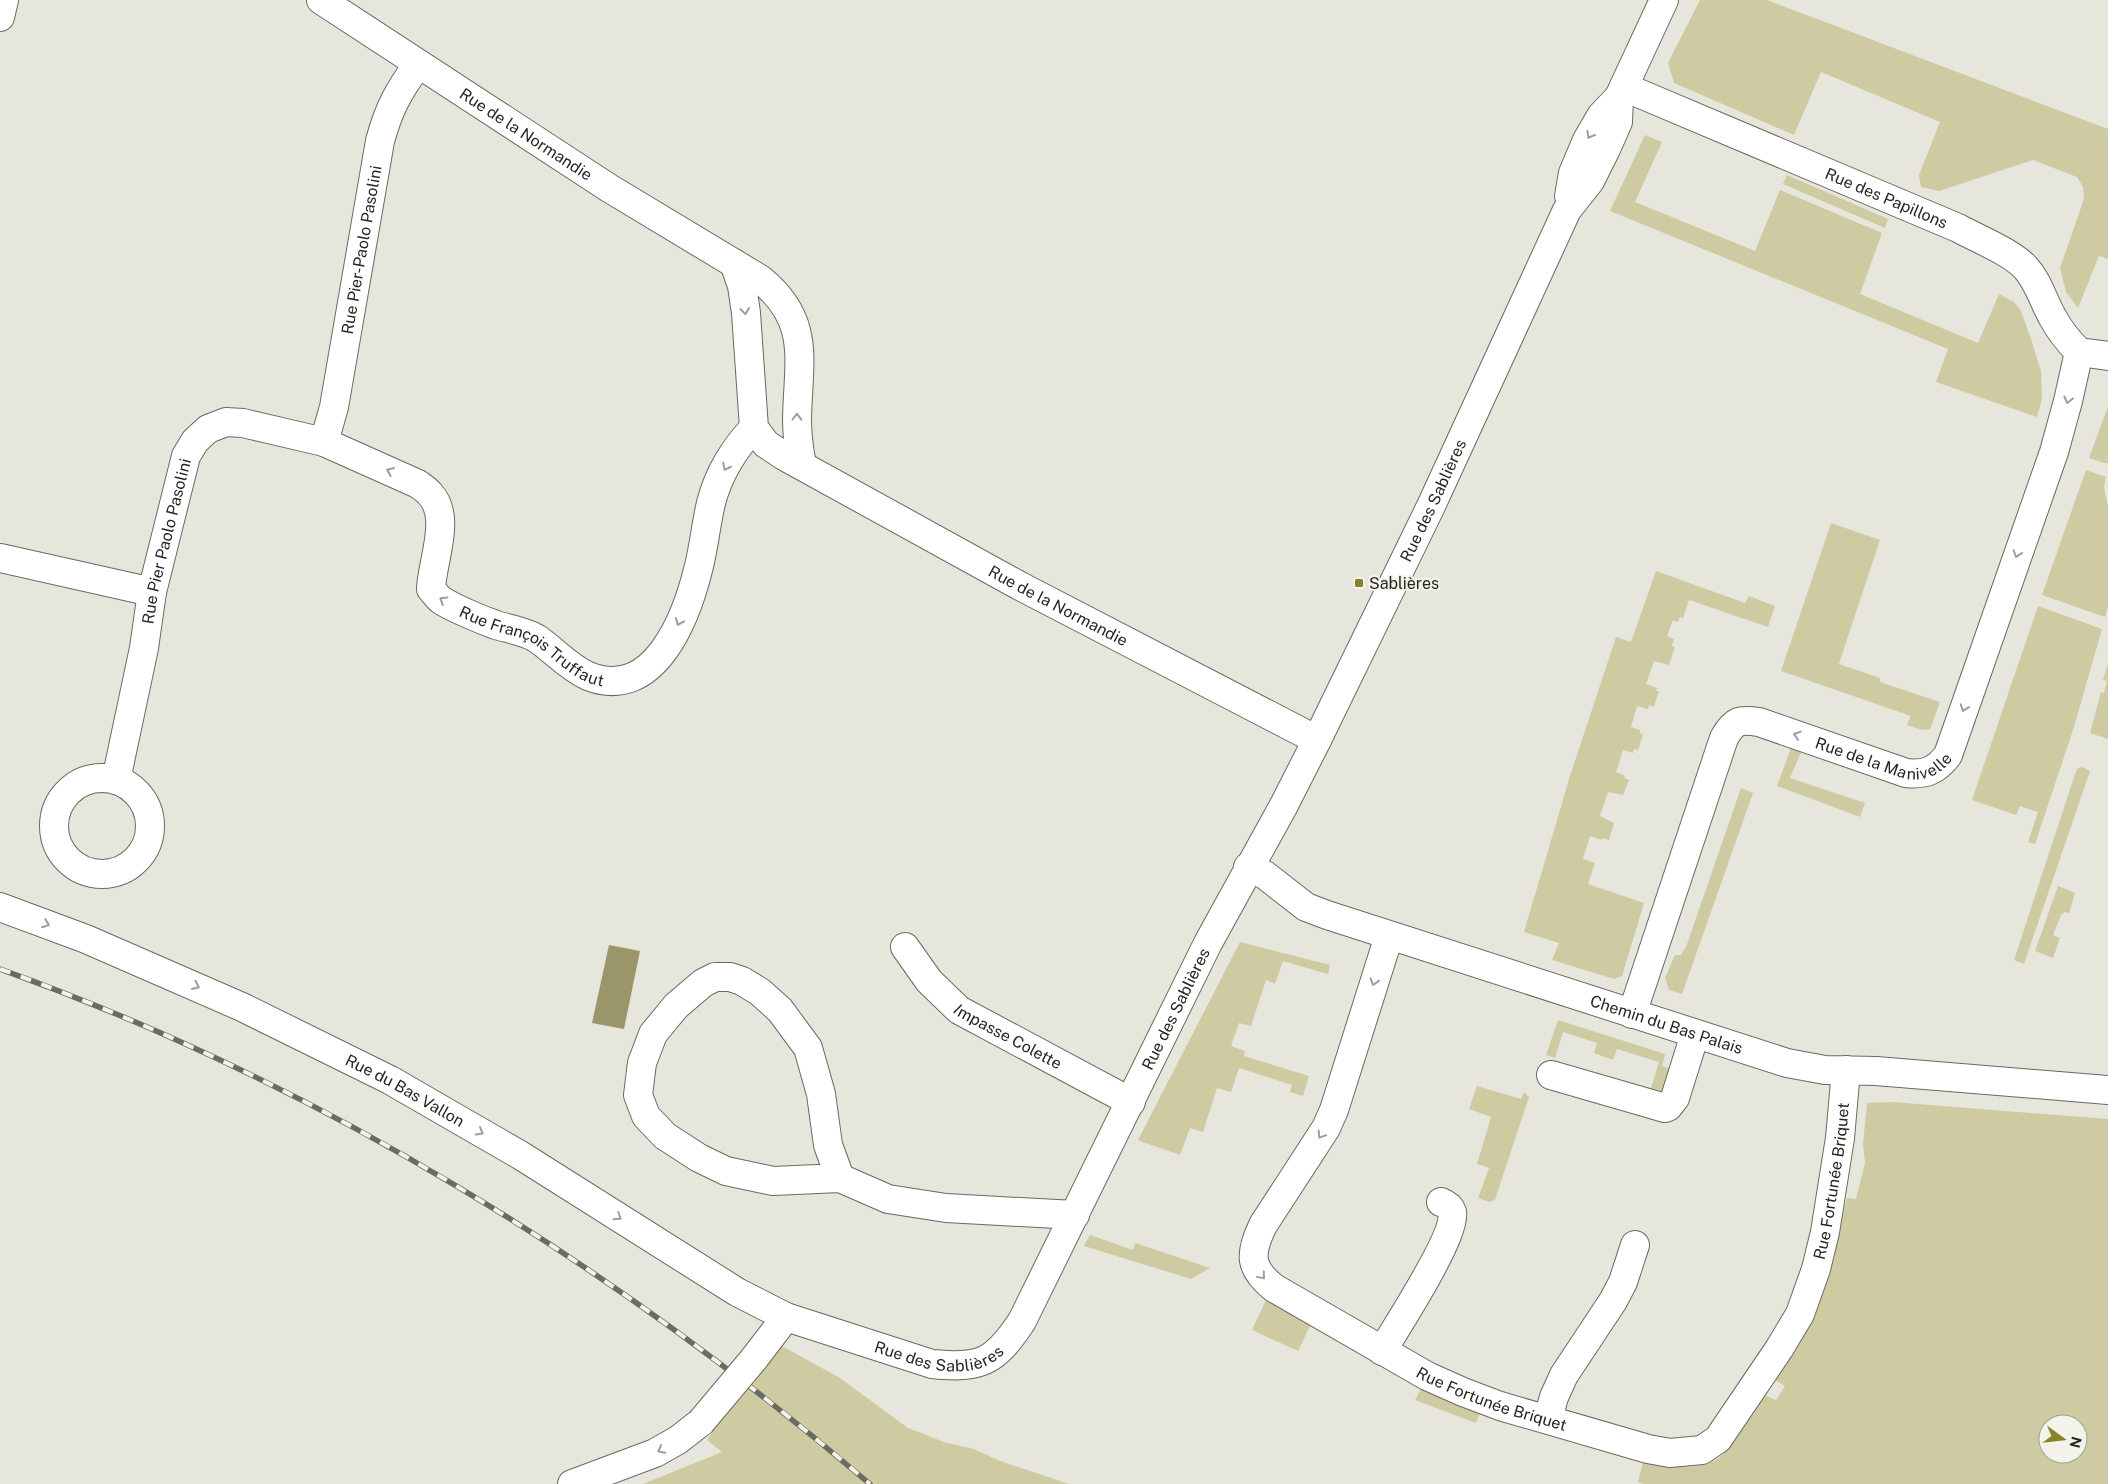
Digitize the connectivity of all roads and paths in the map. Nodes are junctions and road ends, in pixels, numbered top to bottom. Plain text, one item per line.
1 (4, 0) edge
2 (321, 0) edge
3 (1664, 0) edge
4 (0, 17) edge
5 (418, 64) junction
6 (1621, 92) junction
7 (734, 264) junction
8 (2079, 352) junction
9 (2108, 356) edge
10 (754, 428) junction
11 (324, 442) junction
12 (802, 465) junction
13 (0, 558) edge
14 (152, 592) junction
15 (1317, 740) junction
16 (116, 780) dead end
17 (1248, 867) junction
18 (0, 907) edge
19 (1389, 936) junction
20 (904, 947) dead end
21 (1632, 1014) junction
22 (1695, 1034) junction
23 (1846, 1070) junction
24 (1551, 1075) dead end
25 (2108, 1090) edge
26 (1131, 1102) junction
27 (840, 1178) junction
28 (1441, 1202) dead end
29 (1075, 1215) junction
30 (1635, 1245) dead end
31 (786, 1317) junction
32 (1382, 1351) junction
33 (1548, 1419) junction
34 (572, 1484) edge

1 - 4 street
2 - 5 street, Rue de la Normandie
3 - 6 street, Rue des Sablières
5 - 7 street, Rue de la Normandie
5 - 11 street, Rue Pier-Paolo Pasolini
6 - 8 street, Rue des Papillons
6 - 15 street, Rue des Sablières
7 -> 10 street
12 -> 7 street, Rue de la Normandie
8 - 9 street
8 -> 21 street, Rue de la Manivelle
10 -> 11 street, Rue François Truffaut
10 - 12 street, Rue de la Normandie
11 - 14 street, Rue Pier Paolo Pasolini
12 - 15 street, Rue de la Normandie
13 - 14 street
14 - 16 street, Rue Pier Paolo Pasolini
15 - 17 street, Rue des Sablières
17 - 19 street, Chemin du Bas Palais
17 - 26 street, Rue des Sablières
18 -> 31 street, Rue du Bas Vallon
19 - 21 street, Chemin du Bas Palais
19 -> 32 street, Rue Fortunée Briquet
20 - 26 street, Impasse Colette
21 - 22 street, Chemin du Bas Palais
22 - 23 street, Chemin du Bas Palais
22 - 24 street
23 - 25 street, Chemin du Bas Palais
23 - 33 street, Rue Fortunée Briquet
26 - 29 street, Rue des Sablières
27 - 27 street
27 - 29 street
28 - 32 street
29 - 31 street, Rue des Sablières
30 - 33 street
31 -> 34 street, bridge
32 - 33 street, Rue Fortunée Briquet

